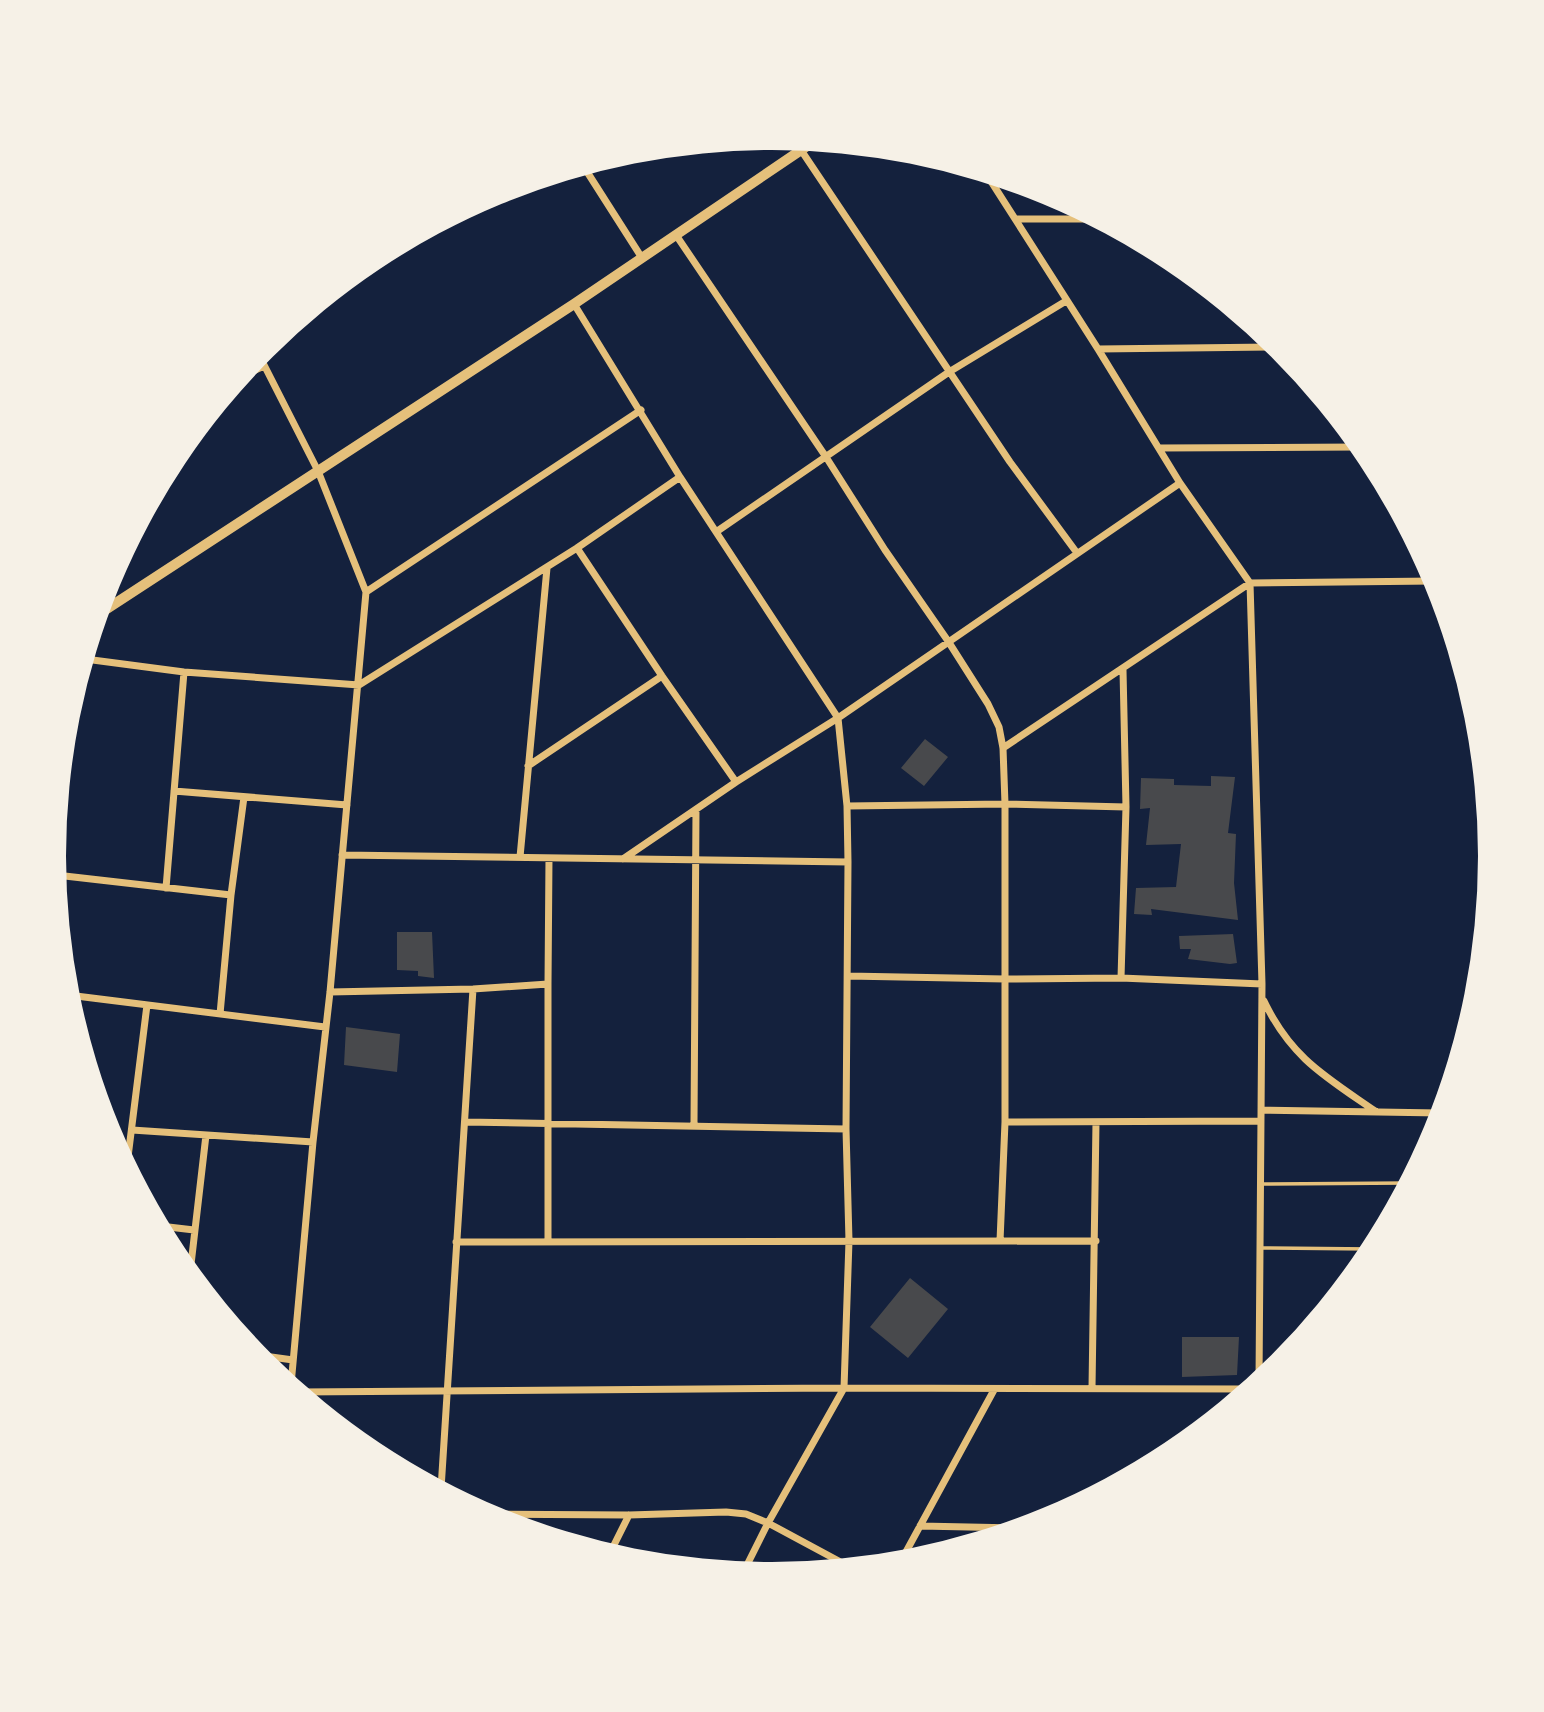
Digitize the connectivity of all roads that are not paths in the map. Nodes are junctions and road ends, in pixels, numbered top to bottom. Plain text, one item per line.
1 (799, 151) edge
2 (802, 151) edge
3 (589, 175) edge
4 (995, 187) edge
5 (1073, 218) edge
6 (1016, 219) junction
7 (676, 235) junction
8 (642, 258) junction
9 (1066, 301) junction
10 (573, 304) junction
11 (1260, 347) edge
12 (1098, 349) junction
13 (264, 366) edge
14 (949, 372) junction
15 (640, 410) junction
16 (1347, 447) edge
17 (1159, 449) junction
18 (826, 457) junction
19 (318, 471) junction
20 (680, 477) junction
21 (1180, 483) junction
22 (716, 532) junction
23 (578, 548) junction
24 (1077, 552) junction
25 (547, 568) junction
26 (1422, 581) edge
27 (1250, 583) junction
28 (366, 592) junction
29 (113, 605) edge
30 (948, 641) junction
31 (95, 660) edge
32 (1123, 670) junction
33 (184, 672) junction
34 (662, 676) junction
35 (359, 685) junction
36 (838, 718) junction
37 (1003, 748) junction
38 (528, 766) junction
39 (736, 782) junction
40 (174, 790) junction
41 (244, 797) junction
42 (1005, 804) junction
43 (347, 805) junction
44 (847, 806) junction
45 (1126, 807) junction
46 (696, 810) junction
47 (342, 855) junction
48 (520, 858) junction
49 (549, 858) junction
50 (623, 859) junction
51 (695, 859) junction
52 (848, 862) junction
53 (67, 876) edge
54 (166, 888) junction
55 (231, 895) junction
56 (848, 976) junction
57 (1121, 978) junction
58 (1005, 979) junction
59 (548, 984) junction
60 (1262, 984) junction
61 (473, 989) junction
62 (330, 992) junction
63 (81, 997) edge
64 (1262, 997) junction
65 (148, 1005) junction
66 (220, 1014) junction
67 (325, 1027) junction
68 (1261, 1110) junction
69 (1376, 1112) junction
70 (1429, 1113) edge
71 (1261, 1121) junction
72 (465, 1122) junction
73 (548, 1122) junction
74 (1005, 1122) junction
75 (1096, 1122) junction
76 (694, 1125) junction
77 (846, 1129) junction
78 (132, 1130) junction
79 (206, 1135) junction
80 (313, 1142) junction
81 (130, 1148) edge
82 (1397, 1183) edge
83 (1260, 1184) junction
84 (172, 1227) edge
85 (194, 1230) junction
86 (849, 1241) junction
87 (1000, 1241) junction
88 (1096, 1241) junction
89 (456, 1242) junction
90 (548, 1242) junction
91 (1260, 1248) junction
92 (1358, 1250) edge
93 (191, 1257) edge
94 (276, 1358) edge
95 (293, 1360) junction
96 (1259, 1366) edge
97 (292, 1372) edge
98 (844, 1388) junction
99 (1092, 1388) junction
100 (1234, 1389) edge
101 (994, 1390) junction
102 (447, 1391) junction
103 (314, 1392) edge
104 (442, 1479) edge
105 (519, 1514) edge
106 (629, 1515) junction
107 (768, 1523) junction
108 (920, 1526) junction
109 (988, 1527) edge
110 (615, 1543) edge
111 (908, 1548) edge
112 (834, 1558) edge
113 (749, 1561) edge

1 - 7 main road
2 - 14 street
3 - 8 street
4 - 6 street
5 - 6 street
6 - 9 street
7 - 8 main road
7 - 18 street
8 - 10 main road
9 - 12 street
9 - 14 street
10 - 15 street
10 - 19 main road
11 - 12 street
12 - 17 street
13 - 19 street
14 - 18 street
14 - 24 street
15 - 20 street
15 - 28 street
16 - 17 street
17 - 21 street
18 - 22 street
18 - 30 street
19 - 28 street
19 - 29 main road
20 - 22 street
20 - 23 street
21 - 24 street
21 - 27 street
22 - 36 street
23 - 25 street
23 - 34 street
24 - 30 street
25 - 35 street
25 - 38 street
26 - 27 street
27 - 32 street
27 - 60 street
28 - 35 street
30 - 36 street
30 - 37 street
31 - 33 street
32 - 37 street
32 - 45 street
33 - 35 street
33 - 40 street
34 - 38 street
34 - 39 street
35 - 43 street
36 - 39 street
36 - 44 street
37 - 42 street
38 - 48 street
39 - 46 street
40 - 41 street
40 - 54 street
41 - 43 street
41 - 55 street
42 - 44 street
42 - 45 street
42 - 58 street
43 - 47 street
44 - 52 street
45 - 57 street
46 - 50 street
46 - 51 street
47 - 48 street
47 - 62 street
48 - 49 street
49 - 50 street
49 - 59 street
50 - 51 street
51 - 52 street
51 - 76 street
52 - 56 street
53 - 54 street
54 - 55 street
55 - 66 street
56 - 58 street
56 - 77 street
57 - 58 street
57 - 60 street
58 - 74 street
59 - 61 street
59 - 73 street
60 - 64 street
61 - 62 street
61 - 72 street
62 - 67 street
63 - 65 street
64 - 68 street
64 - 69 street
65 - 66 street
65 - 78 street
66 - 67 street
67 - 80 street
68 - 69 street
68 - 71 street
69 - 70 street
71 - 75 street
71 - 83 street
72 - 73 street
72 - 89 street
73 - 76 street
73 - 90 street
74 - 75 street
74 - 87 street
75 - 88 street
76 - 77 street
77 - 86 street
78 - 79 street
78 - 81 street
79 - 80 street
79 - 85 street
80 - 95 street
82 - 83 lane
83 - 91 street
84 - 85 street
85 - 93 street
86 - 87 street
86 - 90 street
86 - 98 street
87 - 88 street
88 - 99 street
89 - 90 street
89 - 102 street
91 - 92 lane
91 - 96 street
94 - 95 street
95 - 97 street
98 - 101 street
98 - 102 street
98 - 107 street
99 - 100 street
99 - 101 street
101 - 108 street
102 - 103 street
102 - 104 street
105 - 106 street
106 - 107 street
106 - 110 street
107 - 112 street
107 - 113 street
108 - 109 street
108 - 111 street

